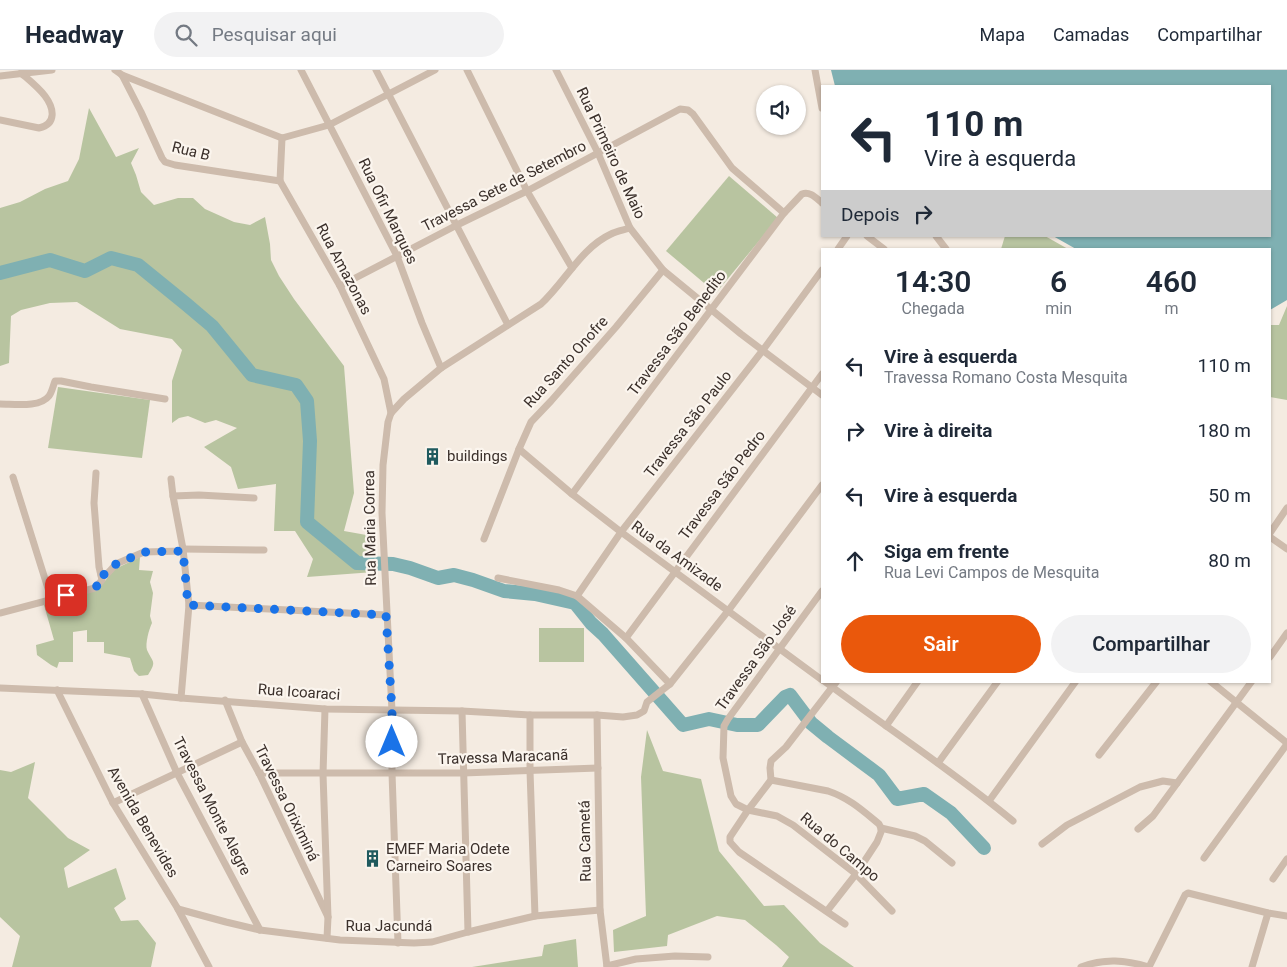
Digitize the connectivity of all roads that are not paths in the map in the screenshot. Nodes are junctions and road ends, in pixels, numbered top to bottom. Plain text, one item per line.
1 (52, 70) edge
2 (301, 70) edge
3 (376, 70) edge
4 (435, 70) edge
5 (467, 70) edge
6 (556, 70) edge
7 (815, 70) edge
8 (119, 72) edge
9 (21, 74) junction
10 (0, 76) edge
11 (389, 95) junction
12 (821, 103) edge
13 (0, 120) edge
14 (329, 125) junction
15 (282, 138) junction
16 (598, 153) junction
17 (280, 182) junction
18 (527, 191) junction
19 (821, 202) edge
20 (784, 213) junction
21 (457, 225) junction
22 (630, 228) junction
23 (846, 237) edge
24 (868, 237) edge
25 (937, 237) edge
26 (839, 248) edge
27 (883, 248) edge
28 (945, 248) edge
29 (397, 256) junction
30 (572, 268) junction
31 (663, 270) junction
32 (821, 271) edge
33 (340, 286) junction
34 (711, 310) junction
35 (508, 325) junction
36 (763, 350) junction
37 (441, 368) junction
38 (821, 375) edge
39 (812, 387) junction
40 (821, 394) edge
41 (165, 399) dead end
42 (0, 404) edge
43 (391, 413) junction
44 (519, 449) junction
45 (96, 473) dead end
46 (13, 477) dead end
47 (171, 479) dead end
48 (821, 486) edge
49 (572, 494) junction
50 (173, 496) junction
51 (254, 498) dead end
52 (1287, 508) edge
53 (621, 532) junction
54 (1271, 533) edge
55 (1271, 536) edge
56 (484, 539) dead end
57 (1287, 549) edge
58 (183, 550) junction
59 (264, 550) dead end
60 (676, 571) junction
61 (101, 575) junction
62 (498, 578) dead end
63 (821, 592) edge
64 (577, 596) junction
65 (51, 598) junction
66 (188, 605) junction
67 (728, 611) junction
68 (0, 613) edge
69 (386, 615) junction
70 (1287, 633) edge
71 (626, 638) junction
72 (780, 649) junction
73 (1271, 656) edge
74 (821, 680) edge
75 (917, 683) edge
76 (997, 683) edge
77 (1075, 683) edge
78 (1155, 683) edge
79 (1212, 683) edge
80 (1251, 683) edge
81 (670, 684) junction
82 (834, 684) edge
83 (0, 688) edge
84 (57, 690) junction
85 (142, 694) junction
86 (182, 698) junction
87 (225, 700) junction
88 (1236, 703) junction
89 (324, 709) junction
90 (392, 710) junction
91 (462, 711) junction
92 (530, 714) junction
93 (597, 715) junction
94 (886, 726) junction
95 (242, 742) junction
96 (1287, 743) edge
97 (1099, 755) dead end
98 (938, 763) junction
99 (598, 768) junction
100 (530, 771) junction
101 (177, 773) junction
102 (259, 773) junction
103 (392, 773) junction
104 (463, 773) junction
105 (323, 774) junction
106 (771, 780) junction
107 (1177, 783) junction
108 (989, 801) junction
109 (113, 803) junction
110 (736, 804) joint
111 (748, 810) junction
112 (1013, 821) dead end
113 (881, 828) junction
114 (1138, 830) dead end
115 (1042, 844) dead end
116 (1204, 858) dead end
117 (1287, 859) edge
118 (952, 862) dead end
119 (856, 874) junction
120 (1273, 879) dead end
121 (178, 909) junction
122 (600, 910) junction
123 (828, 911) junction
124 (892, 911) dead end
125 (1268, 913) junction
126 (535, 916) junction
127 (1287, 916) edge
128 (328, 917) junction
129 (845, 924) dead end
130 (260, 930) junction
131 (468, 932) junction
132 (327, 938) junction
133 (398, 943) junction
134 (708, 957) dead end
135 (1106, 964) edge
136 (607, 966) edge
137 (208, 967) edge
138 (1081, 967) edge
139 (1149, 967) edge
140 (1252, 967) edge

1 - 9 street
2 - 14 street, Rua Ofir Marques
3 - 11 street
4 - 11 street
5 - 18 street
6 - 16 street, Rua Primeiro de Maio
7 - 12 street
8 - 15 street
8 - 17 street, Rua B
9 - 10 street
9 - 13 street
11 - 14 street
11 - 21 street
14 - 15 street
14 - 29 street, Rua Ofir Marques
15 - 17 street
16 - 18 street, Travessa Sete de Setembro
16 - 20 street, Travessa Sete de Setembro
16 - 22 street, Rua Primeiro de Maio
17 - 33 street, Rua Amazonas
18 - 21 street, Travessa Sete de Setembro
18 - 30 street
19 - 20 street, Travessa São Benedito
20 - 34 street, Travessa São Benedito
21 - 29 street, Travessa Sete de Setembro
21 - 35 street
22 - 30 street
22 - 31 street, Rua Primeiro de Maio
23 - 26 street
24 - 27 street
25 - 28 street
29 - 33 street, Travessa Sete de Setembro
29 - 37 street, Rua Ofir Marques
30 - 35 street
31 - 34 street, Rua Primeiro de Maio
31 - 44 street, Rua Santo Onofre
32 - 36 street, Travessa São Paulo
33 - 43 street, Rua Amazonas
34 - 36 street, Rua Primeiro de Maio
34 - 49 street, Travessa São Benedito
35 - 37 street
36 - 39 street, Rua Primeiro de Maio
36 - 53 street, Travessa São Paulo
37 - 43 street
38 - 39 street, Travessa São Pedro
39 - 40 street, Rua Primeiro de Maio
39 - 60 street, Travessa São Pedro
41 - 42 street
43 - 69 street, Rua Maria Correa
44 - 49 street, Rua da Amizade
44 - 56 street, Rua Santo Onofre
45 - 61 street
46 - 65 street
47 - 50 street
48 - 67 street
49 - 53 street, Rua da Amizade
50 - 51 street
50 - 58 street
52 - 54 street
53 - 60 street, Rua da Amizade
53 - 64 street, Travessa São Paulo
55 - 57 street
58 - 59 street
58 - 61 street
58 - 66 street
60 - 67 street, Rua da Amizade
60 - 71 street, Travessa São Pedro
61 - 65 street
62 - 64 street
63 - 72 street, Travessa São José
64 - 71 street
65 - 68 street
66 - 69 street
66 - 86 street
67 - 72 street, Rua da Amizade
67 - 81 street
69 - 90 street, Rua Maria Correa
70 - 73 street
71 - 81 street
72 - 74 street, Rua da Amizade
72 - 110 street, Travessa São José
75 - 94 street
76 - 98 street
77 - 108 street
78 - 97 street
79 - 88 street
80 - 88 street
81 - 93 street, Rua Icoaraci
82 - 94 street, Rua da Amizade
82 - 106 street
83 - 84 street, Rua Icoaraci
84 - 85 street, Rua Icoaraci
84 - 109 street, Avenida Benevides
85 - 86 street, Rua Icoaraci
85 - 101 street, Travessa Monte Alegre
86 - 87 street, Rua Icoaraci
87 - 89 street, Rua Icoaraci
87 - 95 street, Travessa Oriximiná
88 - 96 street
88 - 107 street
89 - 90 street, Rua Icoaraci
89 - 105 street
90 - 91 street, Rua Icoaraci
90 - 103 street, Rua Maria Correa
91 - 92 street, Rua Icoaraci
91 - 104 street
92 - 93 street, Rua Icoaraci
92 - 100 street
93 - 99 street, Rua Cametá
94 - 98 street, Rua da Amizade
95 - 101 street
95 - 102 street, Travessa Oriximiná
96 - 116 street
98 - 108 street, Rua da Amizade
99 - 100 street, Travessa Maracanã
99 - 122 street, Rua Cametá
100 - 104 street, Travessa Maracanã
100 - 126 street
101 - 109 street
101 - 130 street, Travessa Monte Alegre
102 - 105 street, Travessa Maracanã
102 - 128 street, Travessa Oriximiná
103 - 104 street, Travessa Maracanã
103 - 105 street, Travessa Maracanã
103 - 133 street, Rua Maria Correa
104 - 131 street
105 - 128 street
106 - 111 street
106 - 113 street
107 - 114 street
107 - 115 street
108 - 112 street, Rua da Amizade
109 - 121 street, Avenida Benevides
110 - 111 street, Rua do Campo
111 - 119 street, Rua do Campo
111 - 123 street
113 - 118 street
113 - 119 street
117 - 120 street
119 - 123 street
119 - 124 street, Rua do Campo
121 - 130 street, Rua Jacundá
121 - 137 street, Avenida Benevides
122 - 126 street, Rua Jacundá
122 - 136 street, Rua Cametá
123 - 129 street
125 - 127 street
125 - 139 street
125 - 140 street
126 - 131 street, Rua Jacundá
128 - 132 street
130 - 132 street, Rua Jacundá
131 - 133 street, Rua Jacundá
132 - 133 street, Rua Jacundá
134 - 136 street
135 - 138 street
135 - 139 street

